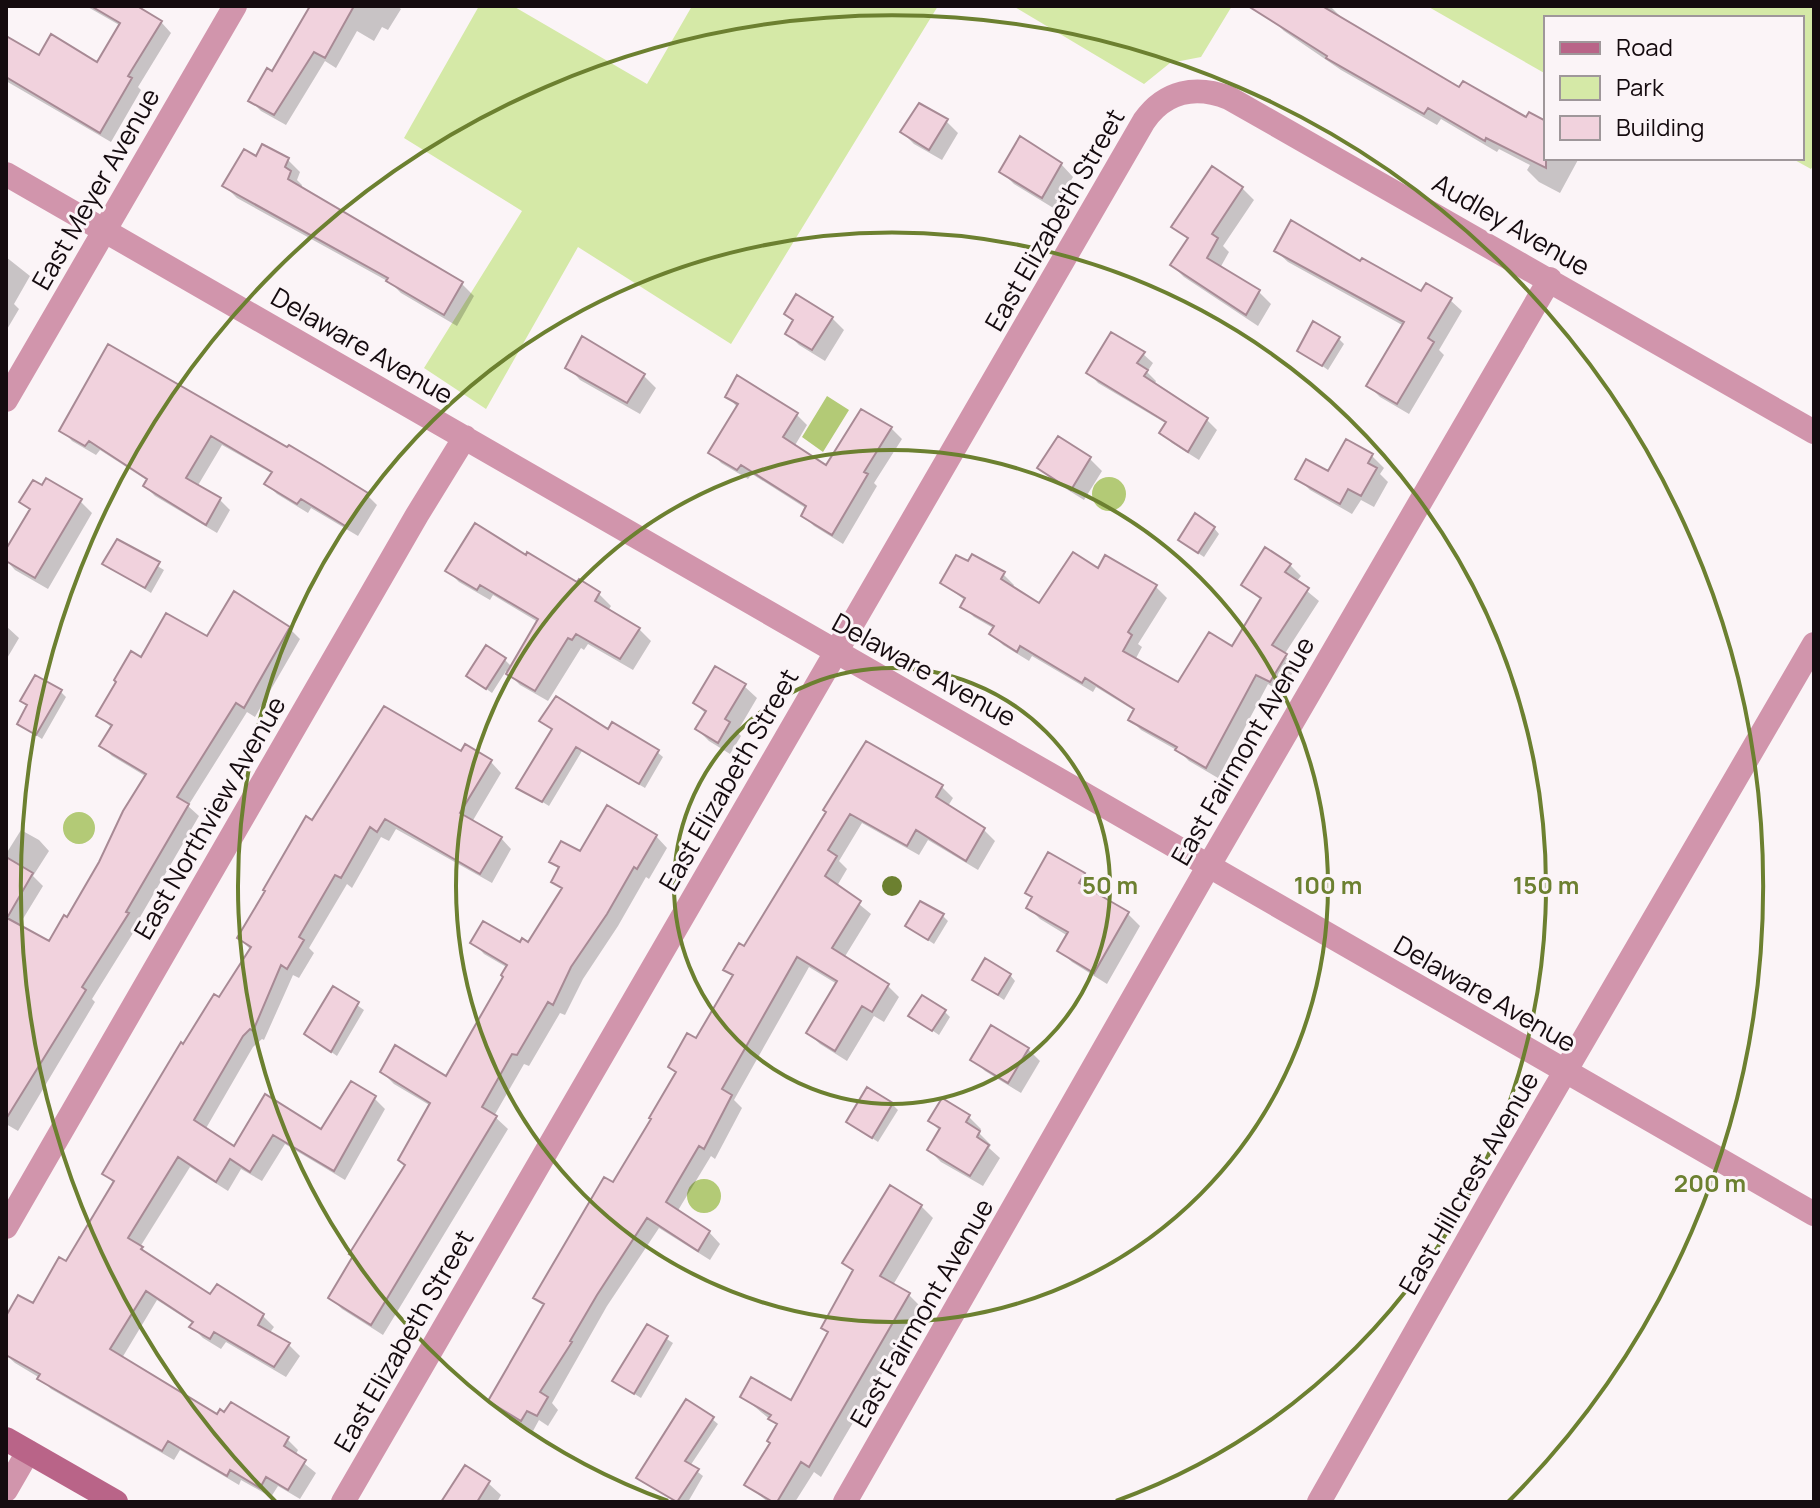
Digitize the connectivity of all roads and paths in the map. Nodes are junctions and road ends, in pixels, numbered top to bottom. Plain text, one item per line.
1 (235, 6) edge
2 (1174, 96) joint
3 (6, 174) edge
4 (104, 231) junction
5 (1550, 279) junction
6 (6, 400) edge
7 (1814, 432) edge
8 (465, 437) junction
9 (1814, 644) edge
10 (836, 653) junction
11 (1208, 867) junction
12 (1565, 1071) junction
13 (1814, 1214) edge
14 (6, 1227) edge
15 (6, 1439) edge
16 (28, 1452) junction
17 (6, 1490) edge
18 (116, 1502) edge
19 (343, 1502) edge
20 (845, 1502) edge
21 (1319, 1502) edge

1 - 4 street, East Meyer Avenue
2 - 5 street, Audley Avenue
2 - 10 street, East Elizabeth Street
3 - 4 street, Delaware Avenue
4 - 6 street, East Meyer Avenue
4 - 8 street, Delaware Avenue
5 - 7 street, Audley Avenue
5 - 11 street, East Fairmont Avenue
8 - 10 street, Delaware Avenue
8 - 14 street, East Northview Avenue
9 - 12 street, East Hillcrest Avenue
10 - 11 street, Delaware Avenue
10 - 19 street, East Elizabeth Street
11 - 12 street, Delaware Avenue
11 - 20 street, East Fairmont Avenue
12 - 13 street, Delaware Avenue
12 - 21 street, East Hillcrest Avenue
15 - 16 main road
16 - 17 street
16 - 18 main road

